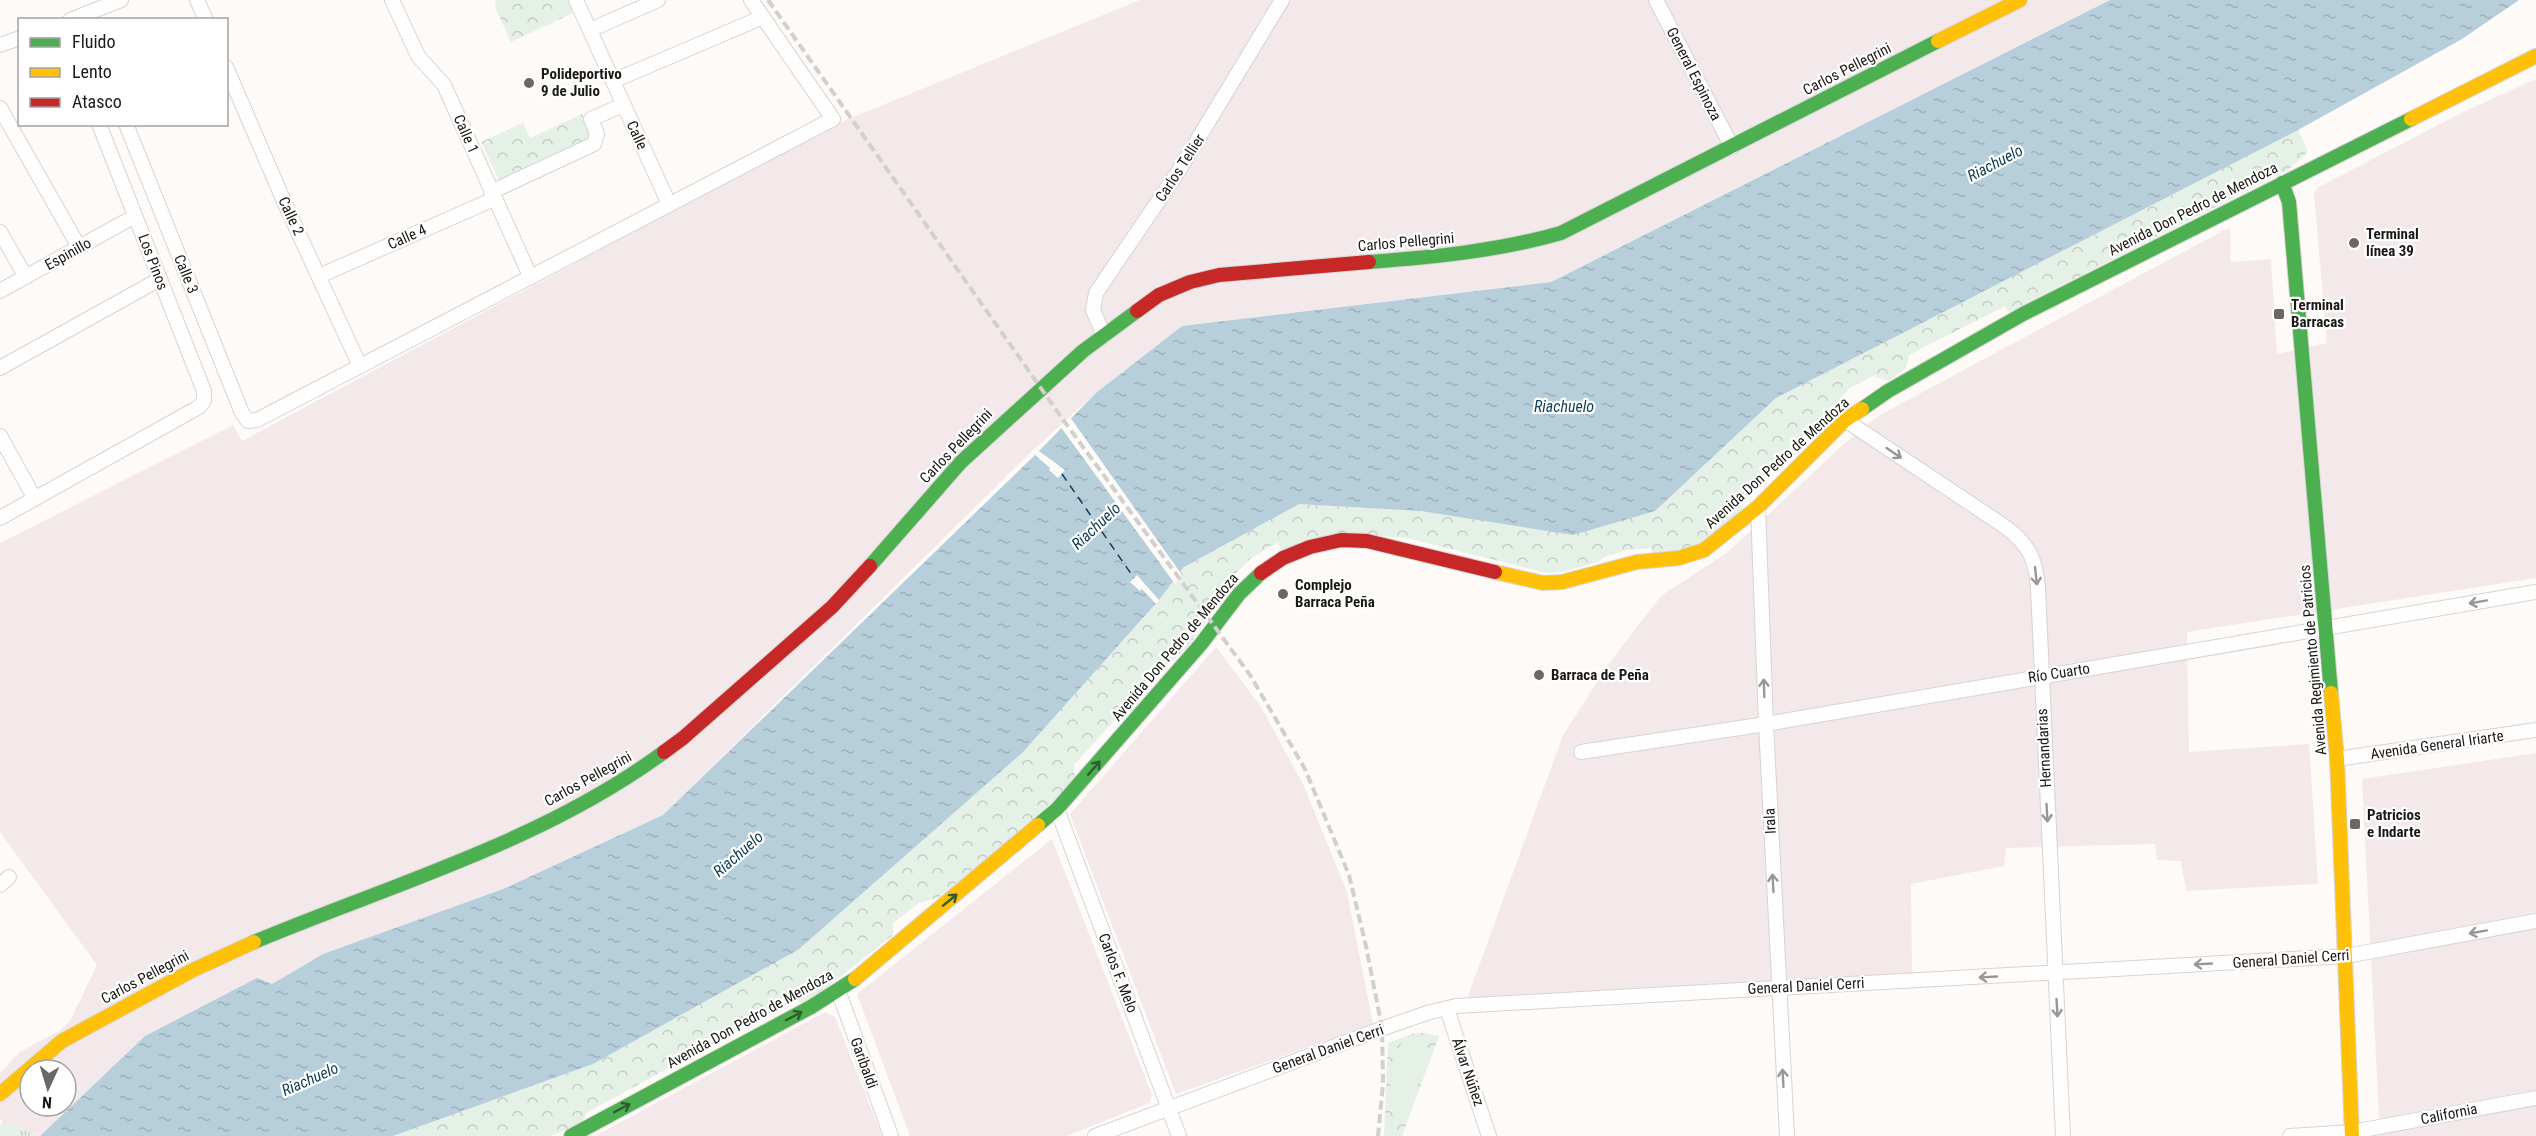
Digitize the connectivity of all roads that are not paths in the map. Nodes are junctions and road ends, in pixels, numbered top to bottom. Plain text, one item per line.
1 (121, 0) edge
2 (197, 0) edge
3 (392, 0) edge
4 (576, 0) edge
5 (658, 0) edge
6 (751, 0) edge
7 (1282, 0) edge
8 (1656, 0) edge
9 (2020, 0) edge
10 (763, 17) junction
11 (79, 18) edge
12 (205, 18) edge
13 (590, 30) junction
14 (18, 39) edge
15 (0, 45) edge
16 (2536, 56) edge
17 (228, 72) edge
18 (613, 81) junction
19 (623, 105) junction
20 (0, 108) edge
21 (100, 126) edge
22 (127, 126) edge
23 (1732, 147) junction
24 (2282, 183) junction
25 (493, 195) junction
26 (669, 204) junction
27 (135, 216) junction
28 (0, 232) edge
29 (79, 247) junction
30 (319, 276) junction
31 (530, 276) junction
32 (26, 277) junction
33 (160, 279) junction
34 (0, 291) edge
35 (1104, 336) junction
36 (359, 364) junction
37 (0, 368) edge
38 (1845, 420) junction
39 (0, 436) edge
40 (35, 499) junction
41 (1758, 507) junction
42 (0, 518) edge
43 (2536, 592) edge
44 (2328, 629) junction
45 (2040, 676) junction
46 (1766, 724) junction
47 (2536, 730) edge
48 (1581, 752) dead end
49 (2337, 759) junction
50 (1057, 809) junction
51 (2536, 921) edge
52 (2346, 956) junction
53 (2055, 973) junction
54 (1778, 988) junction
55 (838, 990) junction
56 (1446, 1009) junction
57 (0, 1094) edge
58 (2536, 1098) edge
59 (1168, 1108) junction
60 (2352, 1134) edge
61 (571, 1136) edge
62 (891, 1136) edge
63 (1095, 1136) edge
64 (1179, 1136) edge
65 (1489, 1136) edge
66 (1787, 1136) edge
67 (2063, 1136) edge
68 (2290, 1136) edge

1 - 11 street
2 - 12 street
3 - 25 street, Calle 1
4 - 13 street, Calle
5 - 13 street
6 - 10 street
7 - 35 street, Carlos Tellier
8 - 23 street, General Espinoza
9 - 23 main road, Carlos Pellegrini
10 - 18 street
10 - 26 street
13 - 18 street, Calle
14 - 15 street
16 - 24 main road, Avenida Don Pedro de Mendoza
17 - 30 street, Calle 2
18 - 19 street, Calle
19 - 25 street, Calle 4
19 - 26 street, Calle
20 - 29 street
21 - 27 street, Los Pinos
22 - 36 street, Calle 3
23 - 35 main road, Carlos Pellegrini
24 - 38 main road, Avenida Don Pedro de Mendoza
24 - 44 main road, Avenida Regimiento de Patricios
25 - 30 street, Calle 4
25 - 31 street, Calle 1
26 - 31 street
27 - 29 street, Espinillo
27 - 33 street, Los Pinos
28 - 32 street
29 - 32 street, Espinillo
30 - 36 street, Calle 2
31 - 36 street
32 - 34 street, Espinillo
33 - 37 street
33 - 40 street, Los Pinos
35 - 57 main road, Carlos Pellegrini
38 - 41 main road, Avenida Don Pedro de Mendoza
38 -> 45 street, Hernandarias
39 - 40 street
40 - 42 street
46 -> 41 street, Irala
50 -> 41 main road, Avenida Don Pedro de Mendoza
43 -> 44 street, Río Cuarto
44 - 45 street, Río Cuarto
44 - 49 main road, Avenida Regimiento de Patricios
45 - 46 street, Río Cuarto
45 -> 53 street, Hernandarias
46 - 48 street, Río Cuarto
54 -> 46 street, Irala
47 - 49 street, Avenida General Iriarte
49 - 52 main road, Avenida Regimiento de Patricios
55 -> 50 main road, Avenida Don Pedro de Mendoza
50 - 59 street, Carlos F. Melo
51 -> 52 street, General Daniel Cerri
52 -> 53 street, General Daniel Cerri
52 - 60 main road, Avenida Regimiento de Patricios
53 -> 54 street, General Daniel Cerri
53 -> 67 street, Hernandarias
54 - 56 street, General Daniel Cerri
66 -> 54 street, Irala
61 -> 55 main road, Avenida Don Pedro de Mendoza
55 - 62 street, Garibaldi
56 - 59 street, General Daniel Cerri
56 - 65 street, Álvar Núñez
58 - 60 street, California
59 - 63 street, General Daniel Cerri
59 - 64 street, Carlos F. Melo
60 - 68 street, California

